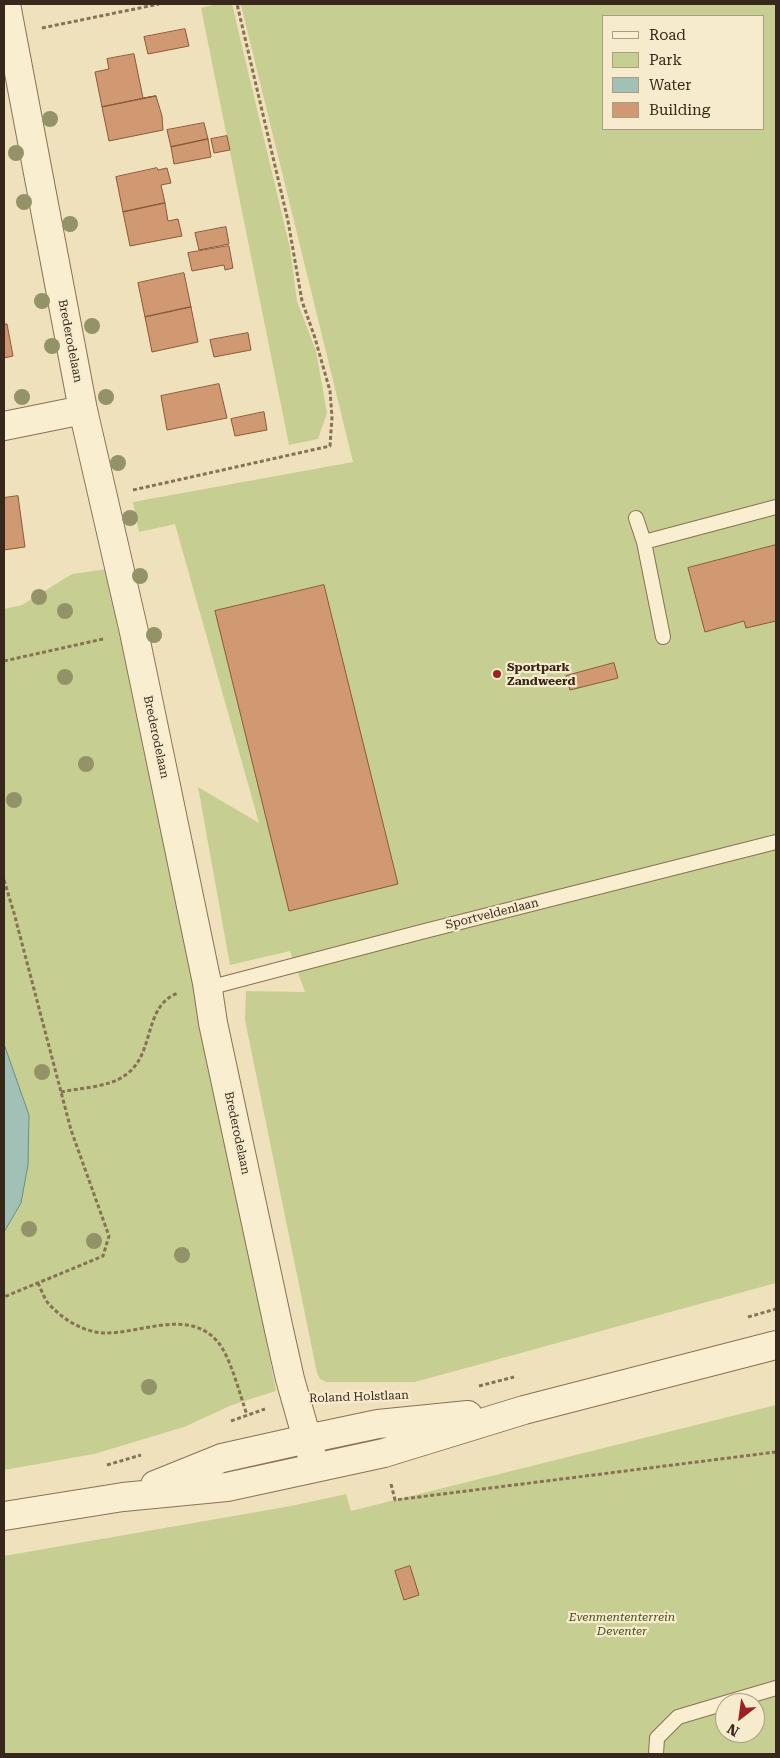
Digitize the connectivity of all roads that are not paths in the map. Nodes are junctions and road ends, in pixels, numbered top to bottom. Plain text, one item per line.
1 (6, 4) edge
2 (8, 35) edge
3 (83, 410) junction
4 (4, 426) edge
5 (776, 507) edge
6 (636, 518) dead end
7 (644, 542) junction
8 (663, 637) dead end
9 (776, 842) edge
10 (208, 988) junction
11 (776, 1345) edge
12 (524, 1410) junction
13 (307, 1439) junction
14 (315, 1467) junction
15 (123, 1497) junction
16 (4, 1516) edge
17 (776, 1688) edge
18 (759, 1693) edge
19 (715, 1706) edge
20 (656, 1754) edge

1 - 2 street, Brederodelaan
2 - 3 street, Brederodelaan
3 - 4 street
3 - 10 street, Brederodelaan
5 - 7 lane
6 - 7 lane
7 - 8 lane
9 - 10 lane, Sportveldenlaan
10 - 13 street, Brederodelaan
11 - 12 street, Roland Holstlaan
12 - 13 street, Roland Holstlaan
12 - 14 street, Roland Holstlaan
13 - 14 street, Brederodelaan
13 - 15 street, Roland Holstlaan
14 - 15 street, Roland Holstlaan
15 - 16 street, Roland Holstlaan
17 - 18 lane
19 - 20 lane

